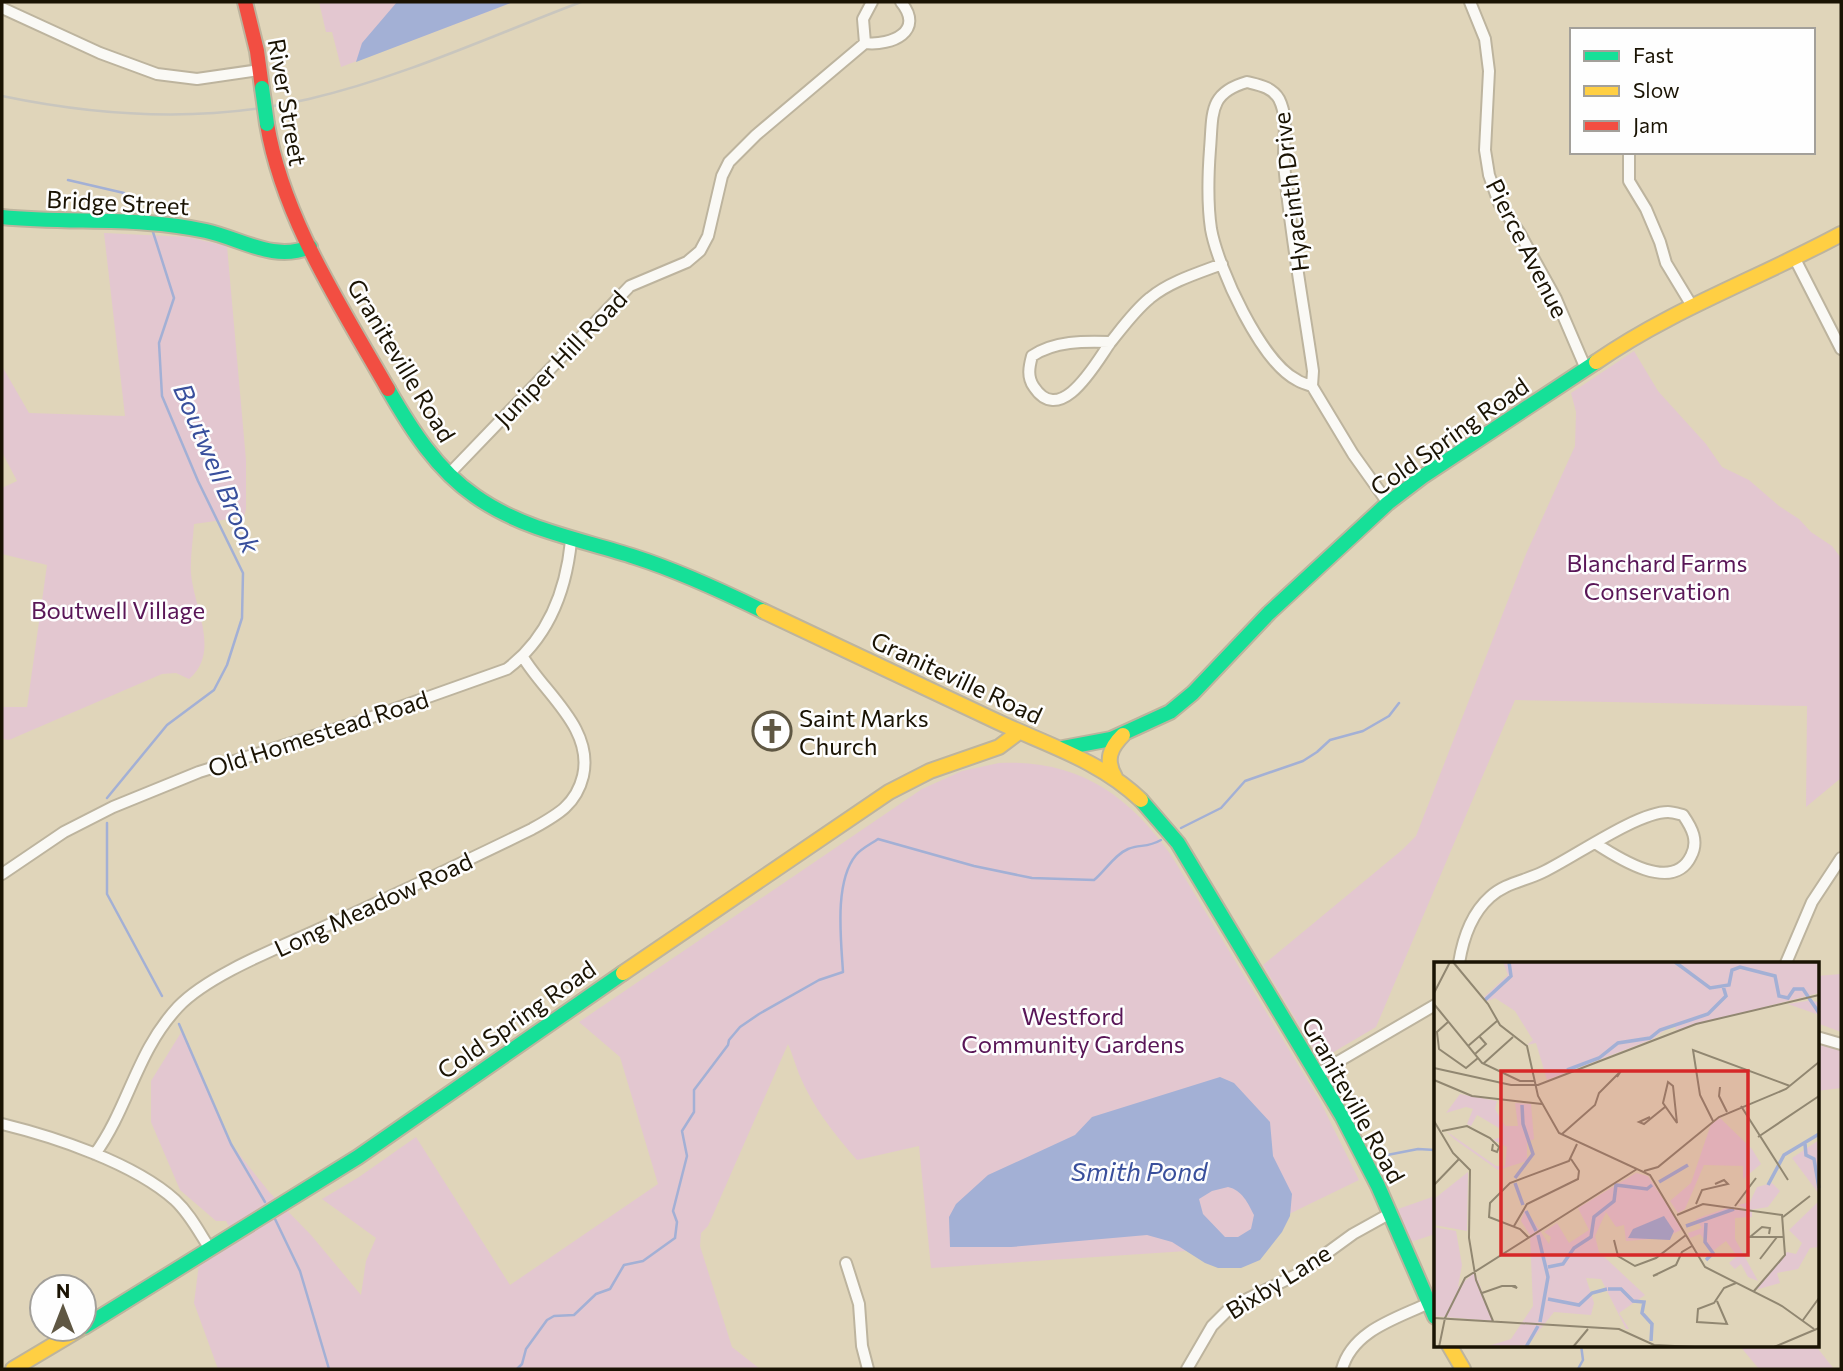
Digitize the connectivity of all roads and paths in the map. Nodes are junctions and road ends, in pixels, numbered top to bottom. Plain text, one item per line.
1 (246, 2) edge
2 (872, 2) edge
3 (901, 2) edge
4 (1470, 2) edge
5 (2, 8) edge
6 (865, 43) junction
7 (259, 70) junction
8 (1629, 154) edge
9 (2, 216) edge
10 (1841, 234) edge
11 (310, 247) junction
12 (1795, 259) junction
13 (1222, 264) junction
14 (1692, 306) junction
15 (1111, 342) junction
16 (1841, 349) edge
17 (1586, 369) junction
18 (1312, 386) junction
19 (449, 474) junction
20 (1388, 503) junction
21 (571, 541) junction
22 (523, 657) junction
23 (1001, 723) junction
24 (1019, 732) junction
25 (1125, 734) junction
26 (1061, 748) junction
27 (976, 753) junction
28 (1116, 778) junction
29 (1595, 843) junction
30 (1841, 858) edge
31 (2, 874) edge
32 (1459, 962) edge
33 (1786, 962) edge
34 (1434, 1006) edge
35 (1818, 1037) edge
36 (1841, 1044) edge
37 (1317, 1074) junction
38 (2, 1124) edge
39 (95, 1154) junction
40 (1389, 1213) junction
41 (210, 1248) junction
42 (846, 1263) dead end
43 (1429, 1303) junction
44 (1434, 1315) edge
45 (98, 1318) edge
46 (57, 1343) edge
47 (1451, 1346) edge
48 (13, 1369) edge
49 (868, 1369) edge
50 (1186, 1369) edge
51 (1342, 1369) edge
52 (1463, 1369) edge

1 - 7 main road, River Street
2 - 6 street
3 - 6 street, Juniper Hill Road
4 - 17 street, Pierce Avenue
5 - 7 street
6 - 19 street, Juniper Hill Road
7 - 11 main road, River Street, bridge
8 - 14 street
9 - 11 main road, Bridge Street
10 - 12 main road, Cold Spring Road
11 - 19 main road, Graniteville Road
12 - 14 main road, Cold Spring Road
12 - 16 street
13 - 15 street
13 - 18 street, Hyacinth Drive
13 - 18 street, Hyacinth Drive
14 - 17 main road, Cold Spring Road
15 - 15 street
17 - 20 main road, Cold Spring Road
18 - 20 street, Hyacinth Drive
19 - 21 main road, Graniteville Road
20 - 25 main road, Cold Spring Road
21 - 22 street, Old Homestead Road
21 - 23 main road, Graniteville Road
22 - 31 street, Old Homestead Road
22 - 39 street, Long Meadow Road
23 - 24 main road, Graniteville Road
23 - 27 main road, Cold Spring Road
24 - 26 main road, Graniteville Road
24 - 27 main road, Cold Spring Road
25 - 26 main road, Cold Spring Road
25 - 28 main road
26 - 28 main road, Graniteville Road
27 - 41 main road, Cold Spring Road
28 - 37 main road, Graniteville Road
29 - 29 street
29 - 32 street
30 - 33 street
34 - 37 street
35 - 36 street
37 - 40 main road, Graniteville Road
38 - 39 street
39 - 41 street
40 - 43 main road, Graniteville Road
40 - 50 street, Bixby Lane
41 - 45 main road, Cold Spring Road
42 - 49 street
43 - 44 main road, Graniteville Road
43 - 51 street
46 - 48 main road, Cold Spring Road
47 - 52 main road

